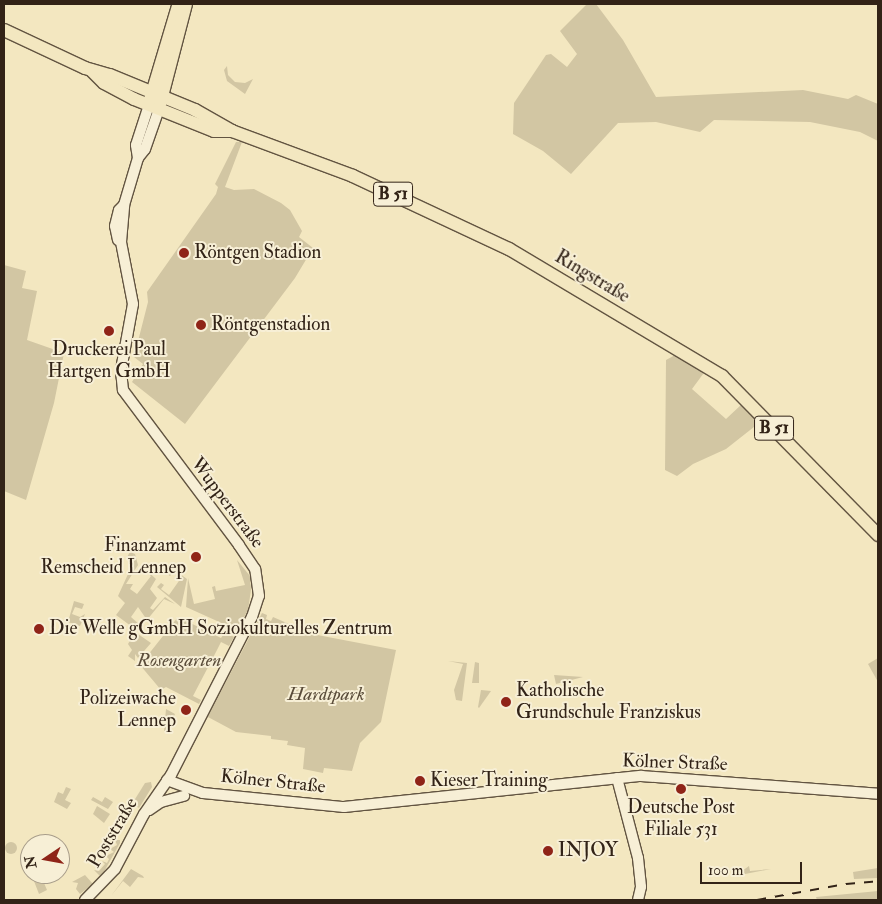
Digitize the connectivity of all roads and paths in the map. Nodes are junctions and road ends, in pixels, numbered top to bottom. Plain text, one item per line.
1 (179, 4) edge
2 (186, 4) edge
3 (4, 30) edge
4 (156, 101) junction
5 (878, 535) edge
6 (617, 778) junction
7 (165, 783) junction
8 (203, 793) junction
9 (878, 794) edge
10 (184, 796) junction
11 (144, 814) junction
12 (85, 900) edge
13 (638, 900) edge

1 - 4 main road
2 - 4 main road
3 - 4 main road, Ringstraße
4 - 5 main road, Ringstraße / B 51
4 - 7 street, Wupperstraße
6 - 8 street, Kölner Straße
6 - 9 street, Kölner Straße
6 - 13 street
7 - 8 street, Kölner Straße
7 - 10 street
7 - 11 street, Poststraße
8 - 10 street, Kölner Straße
10 - 11 street, Kölner Straße
11 - 12 street, Poststraße

